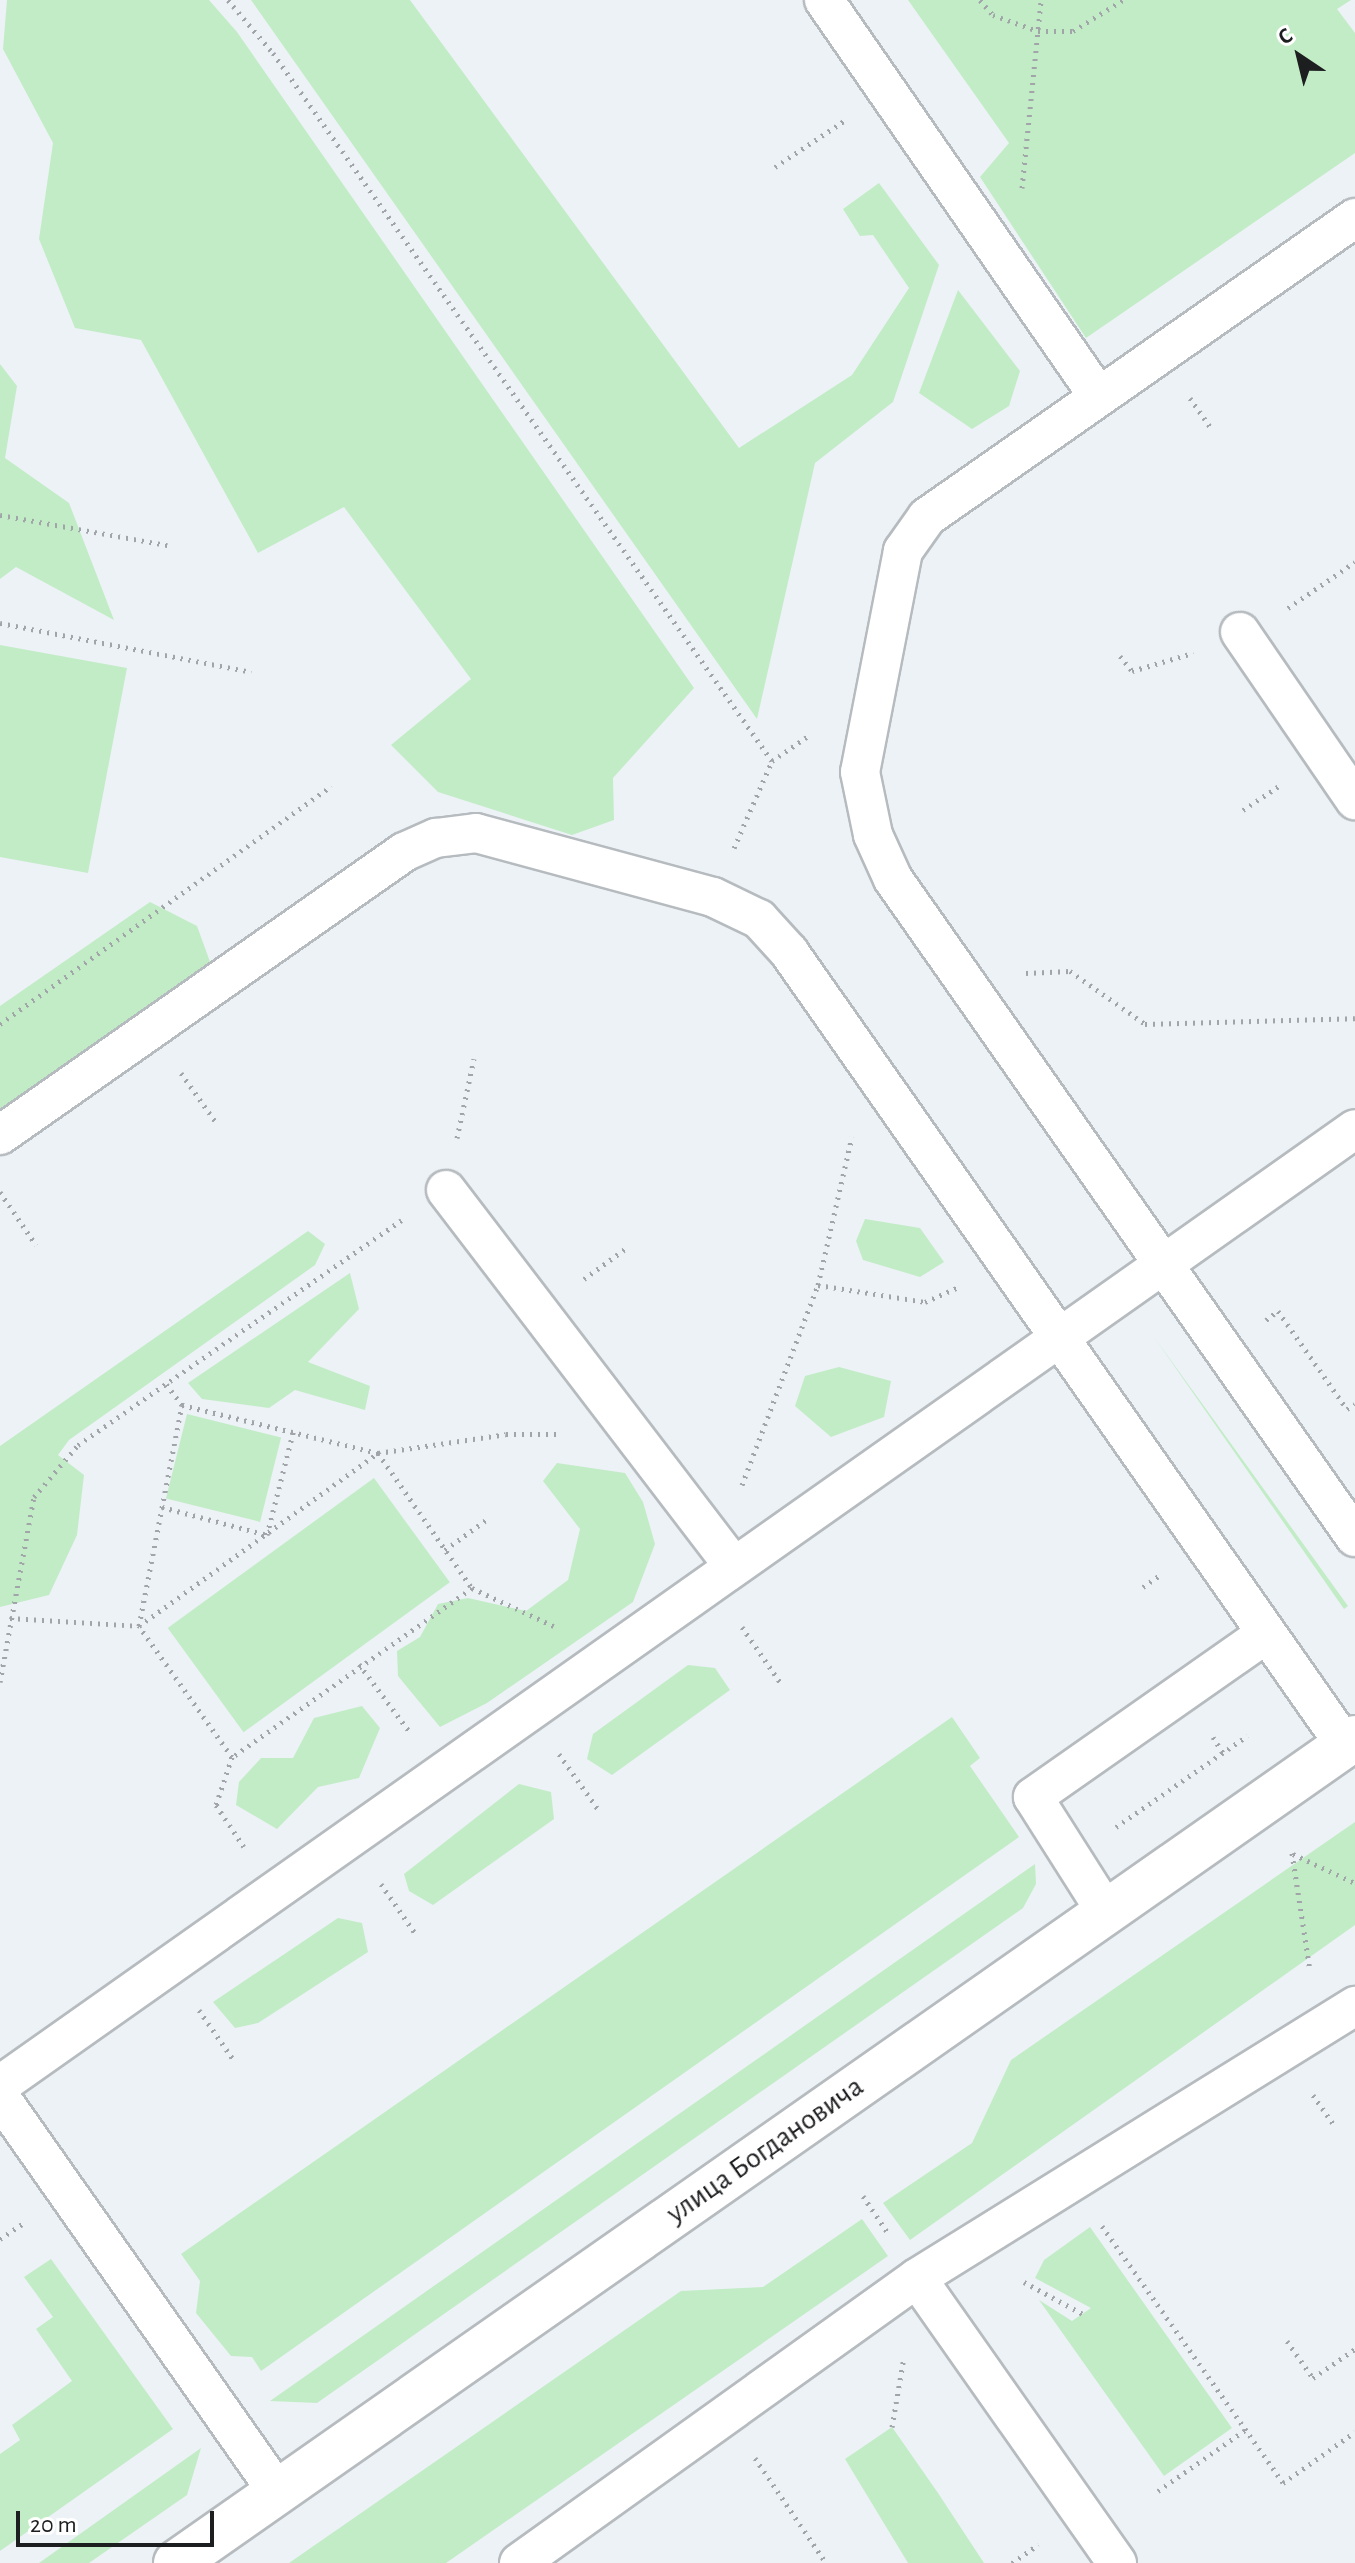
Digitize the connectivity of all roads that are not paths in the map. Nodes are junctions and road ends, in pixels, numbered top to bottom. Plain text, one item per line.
1 (824, 0) edge
2 (1355, 218) edge
3 (1098, 395) junction
4 (1240, 632) road end
5 (1355, 800) edge
6 (1355, 1129) edge
7 (0, 1135) edge
8 (446, 1190) road end
9 (1164, 1264) junction
10 (1056, 1338) junction
11 (1355, 1537) edge
12 (733, 1565) junction
13 (1266, 1634) junction
14 (1350, 1741) edge
15 (1106, 1912) junction
16 (1355, 2006) edge
17 (0, 2085) edge
18 (0, 2097) edge
19 (917, 2278) junction
20 (278, 2492) junction
21 (176, 2563) edge
22 (519, 2563) edge
23 (1117, 2563) edge

1 - 3 lane
2 - 3 lane
3 - 9 lane
4 - 5 lane
6 - 9 lane
7 - 10 lane
8 - 12 lane
9 - 10 lane
9 - 11 lane
10 - 12 lane
10 - 13 lane
12 - 17 lane
13 - 14 lane
13 - 15 lane
14 - 15 street, улица Богдановича
15 - 20 street, улица Богдановича
16 - 19 lane
18 - 20 lane
19 - 22 lane
19 - 23 lane
20 - 21 street, улица Богдановича

